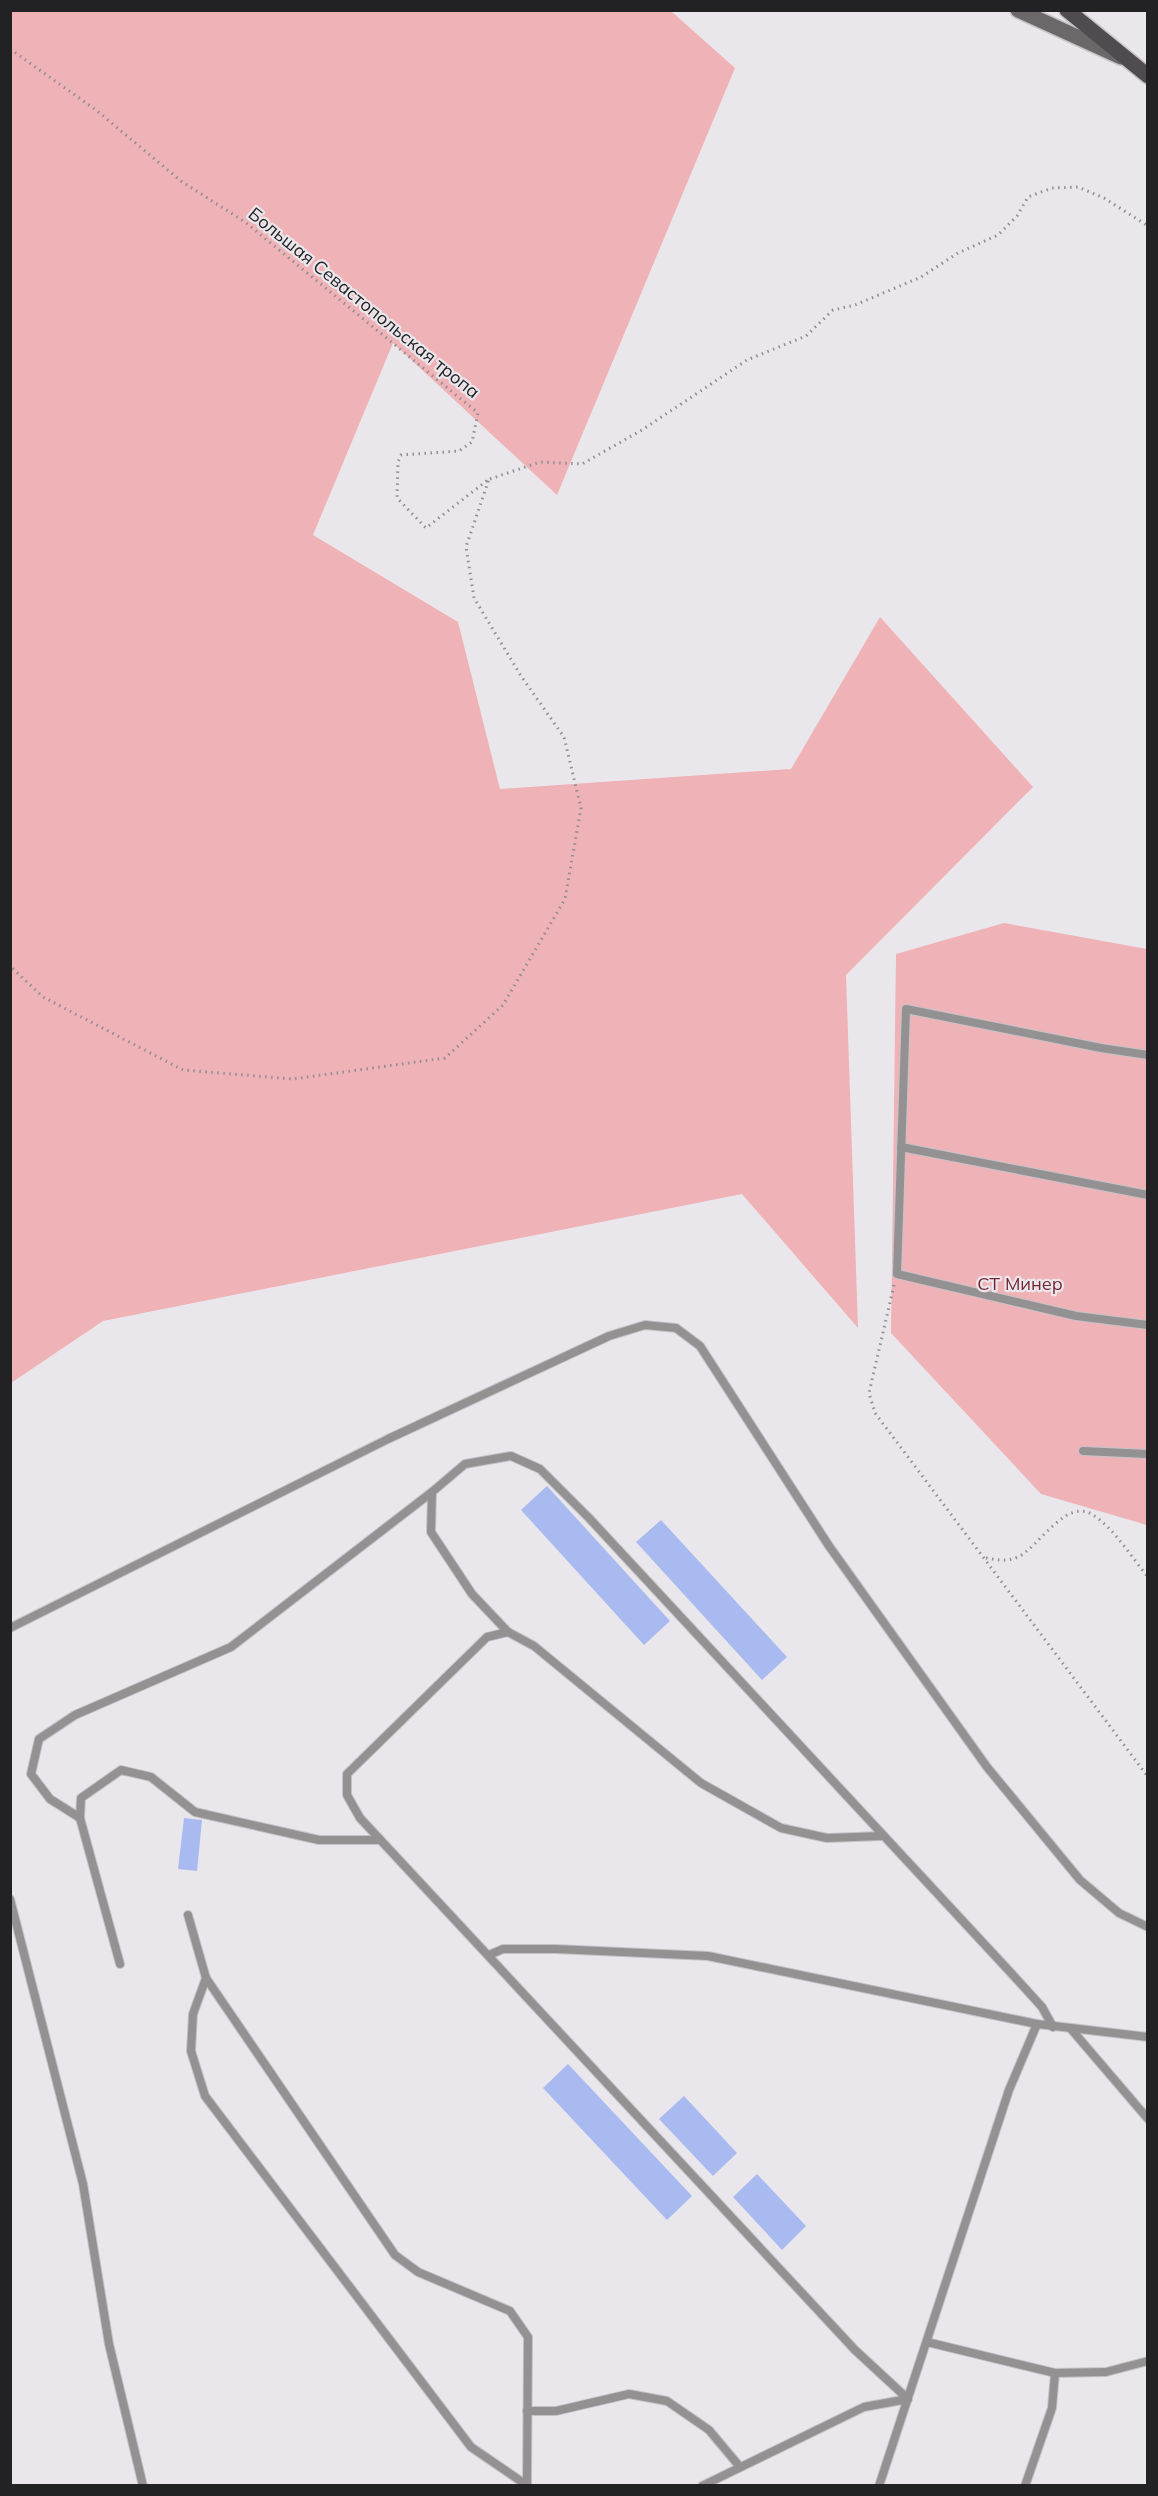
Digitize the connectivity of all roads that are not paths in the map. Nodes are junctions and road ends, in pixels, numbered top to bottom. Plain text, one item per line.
1 (1018, 10) edge
2 (1067, 10) edge
3 (1121, 57) junction
4 (1148, 76) edge
5 (1148, 1055) edge
6 (901, 1147) junction
7 (1148, 1195) edge
8 (1148, 1325) edge
9 (1083, 1451) dead end
10 (1148, 1454) edge
11 (432, 1492) junction
12 (10, 1628) edge
13 (508, 1632) junction
14 (80, 1818) junction
15 (882, 1836) junction
16 (380, 1840) junction
17 (10, 1899) edge
18 (188, 1915) dead end
19 (1148, 1927) edge
20 (489, 1955) junction
21 (120, 1964) dead end
22 (206, 1978) junction
23 (1037, 2024) junction
24 (1053, 2027) junction
25 (1071, 2029) junction
26 (1148, 2037) edge
27 (1148, 2119) edge
28 (927, 2342) junction
29 (1148, 2361) edge
30 (1055, 2373) junction
31 (908, 2398) junction
32 (527, 2410) junction
33 (740, 2467) junction
34 (527, 2485) edge
35 (143, 2486) edge
36 (702, 2486) edge
37 (879, 2486) edge
38 (1025, 2486) edge

1 - 3 street
2 - 3 main road
3 - 4 main road
5 - 6 lane
6 - 7 lane
6 - 8 lane
9 - 10 lane
11 - 13 lane
11 - 14 lane
11 - 15 lane
12 - 19 lane
13 - 15 lane
13 - 16 lane
14 - 16 lane
14 - 21 lane
15 - 24 lane
16 - 20 lane
17 - 35 lane
18 - 22 lane
20 - 23 lane
20 - 31 lane
22 - 32 lane
22 - 34 lane
23 - 24 lane
23 - 28 lane
24 - 25 lane
25 - 26 lane
25 - 27 lane
28 - 30 lane
28 - 31 lane
29 - 30 lane
30 - 38 lane
31 - 33 lane
31 - 37 lane
32 - 33 lane
32 - 34 lane
33 - 36 lane

